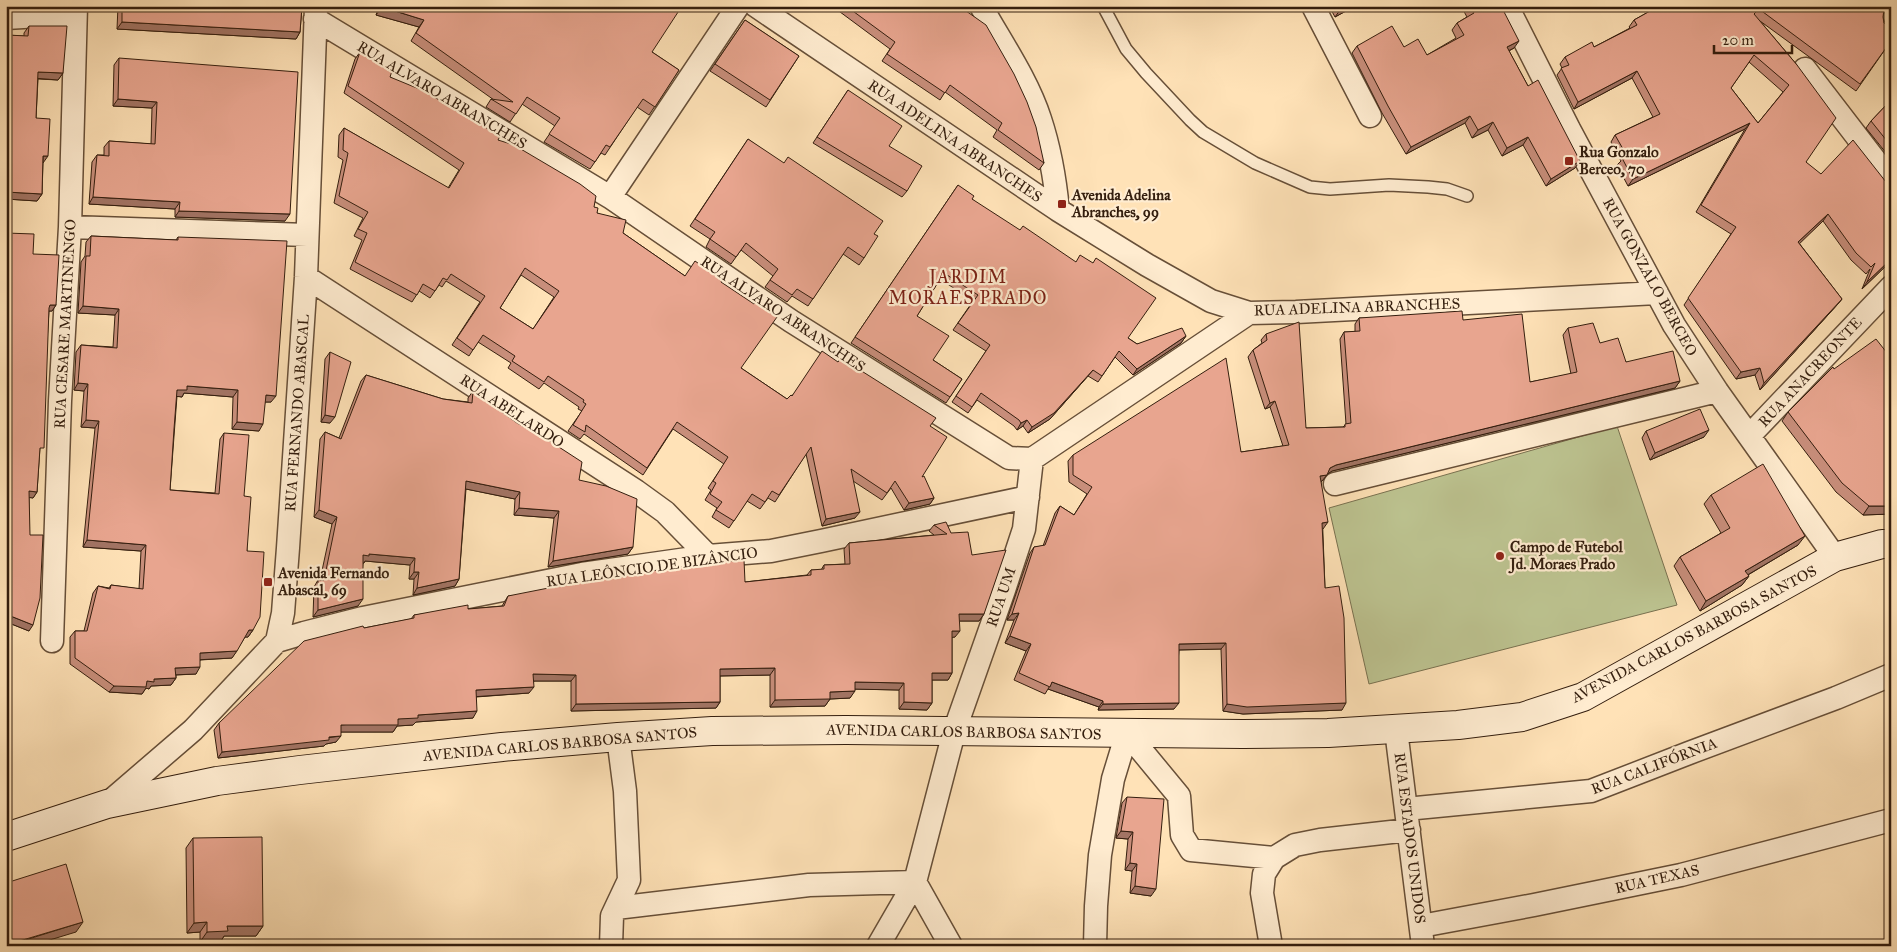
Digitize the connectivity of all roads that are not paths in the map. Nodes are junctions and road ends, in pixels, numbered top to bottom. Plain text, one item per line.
1 (738, 6) edge
2 (756, 6) edge
3 (981, 6) edge
4 (1103, 6) edge
5 (1313, 6) edge
6 (1507, 6) edge
7 (75, 10) edge
8 (316, 12) edge
9 (6, 18) edge
10 (1805, 69) dead end
11 (1370, 116) dead end
12 (1891, 181) edge
13 (1468, 196) dead end
14 (610, 197) junction
15 (1058, 210) junction
16 (70, 227) junction
17 (307, 235) junction
18 (306, 277) junction
19 (1891, 287) edge
20 (1657, 293) junction
21 (1249, 312) junction
22 (1717, 391) junction
23 (1750, 436) junction
24 (1032, 460) junction
25 (1335, 484) dead end
26 (1028, 496) junction
27 (1891, 544) edge
28 (708, 556) junction
29 (1836, 557) junction
30 (52, 641) dead end
31 (277, 641) junction
32 (1891, 675) edge
33 (1396, 730) junction
34 (954, 732) junction
35 (1127, 733) junction
36 (618, 737) junction
37 (151, 766) junction
38 (151, 795) junction
39 (107, 804) junction
40 (1408, 820) junction
41 (1891, 820) edge
42 (6, 837) edge
43 (1274, 858) junction
44 (915, 882) junction
45 (616, 908) junction
46 (1422, 936) edge
47 (611, 946) edge
48 (878, 946) edge
49 (951, 946) edge
50 (1095, 946) edge
51 (1271, 946) edge

1 - 14 street
2 - 15 street, RUA ADELINA ABRANCHES
3 - 15 street
4 - 13 lane
5 - 11 street
6 - 20 street, RUA GONZALO BERCEO
7 - 9 street
7 - 16 street, RUA CESARE MARTINENGO
8 - 14 street, RUA ALVARO ABRANCHES
8 - 17 street, RUA FERNANDO ABASCAL
10 - 12 street
14 - 24 street, RUA ALVARO ABRANCHES
15 - 21 street, RUA ADELINA ABRANCHES
16 - 17 street
16 - 30 street, RUA CESARE MARTINENGO
17 - 18 street, RUA FERNANDO ABASCAL
18 - 28 street, RUA ABELARDO
18 - 31 street, RUA FERNANDO ABASCAL
19 - 23 street, RUA ANACREONTE
20 - 21 street, RUA ADELINA ABRANCHES
20 - 22 street, RUA GONZALO BERCEO
21 - 24 street
22 - 23 street, RUA GONZALO BERCEO
22 - 25 street
23 - 29 street, RUA GONZALO BERCEO
24 - 26 street, RUA UM
26 - 28 street, RUA LEÔNCIO DE BIZÂNCIO
26 - 34 street, RUA UM
27 - 29 main road, AVENIDA CARLOS BARBOSA SANTOS
28 - 31 street, RUA LEÔNCIO DE BIZÂNCIO
29 - 33 main road, AVENIDA CARLOS BARBOSA SANTOS
31 - 37 street
32 - 40 street, RUA CALIFÓRNIA
33 - 35 main road, AVENIDA CARLOS BARBOSA SANTOS
33 - 40 street, RUA ESTADOS UNIDOS
34 - 35 main road, AVENIDA CARLOS BARBOSA SANTOS
34 - 36 main road, AVENIDA CARLOS BARBOSA SANTOS
34 - 44 street, RUA UM
35 - 43 street
35 - 50 street
36 - 38 main road, AVENIDA CARLOS BARBOSA SANTOS
36 - 45 street
37 - 38 street
37 - 39 street
38 - 39 main road, AVENIDA CARLOS BARBOSA SANTOS
39 - 42 main road, AVENIDA CARLOS BARBOSA SANTOS
40 - 43 street, RUA CALIFÓRNIA
40 - 46 street, RUA ESTADOS UNIDOS
41 - 46 street, RUA TEXAS
43 - 51 street
44 - 45 street
44 - 48 street, RUA UM
44 - 49 street
45 - 47 street

